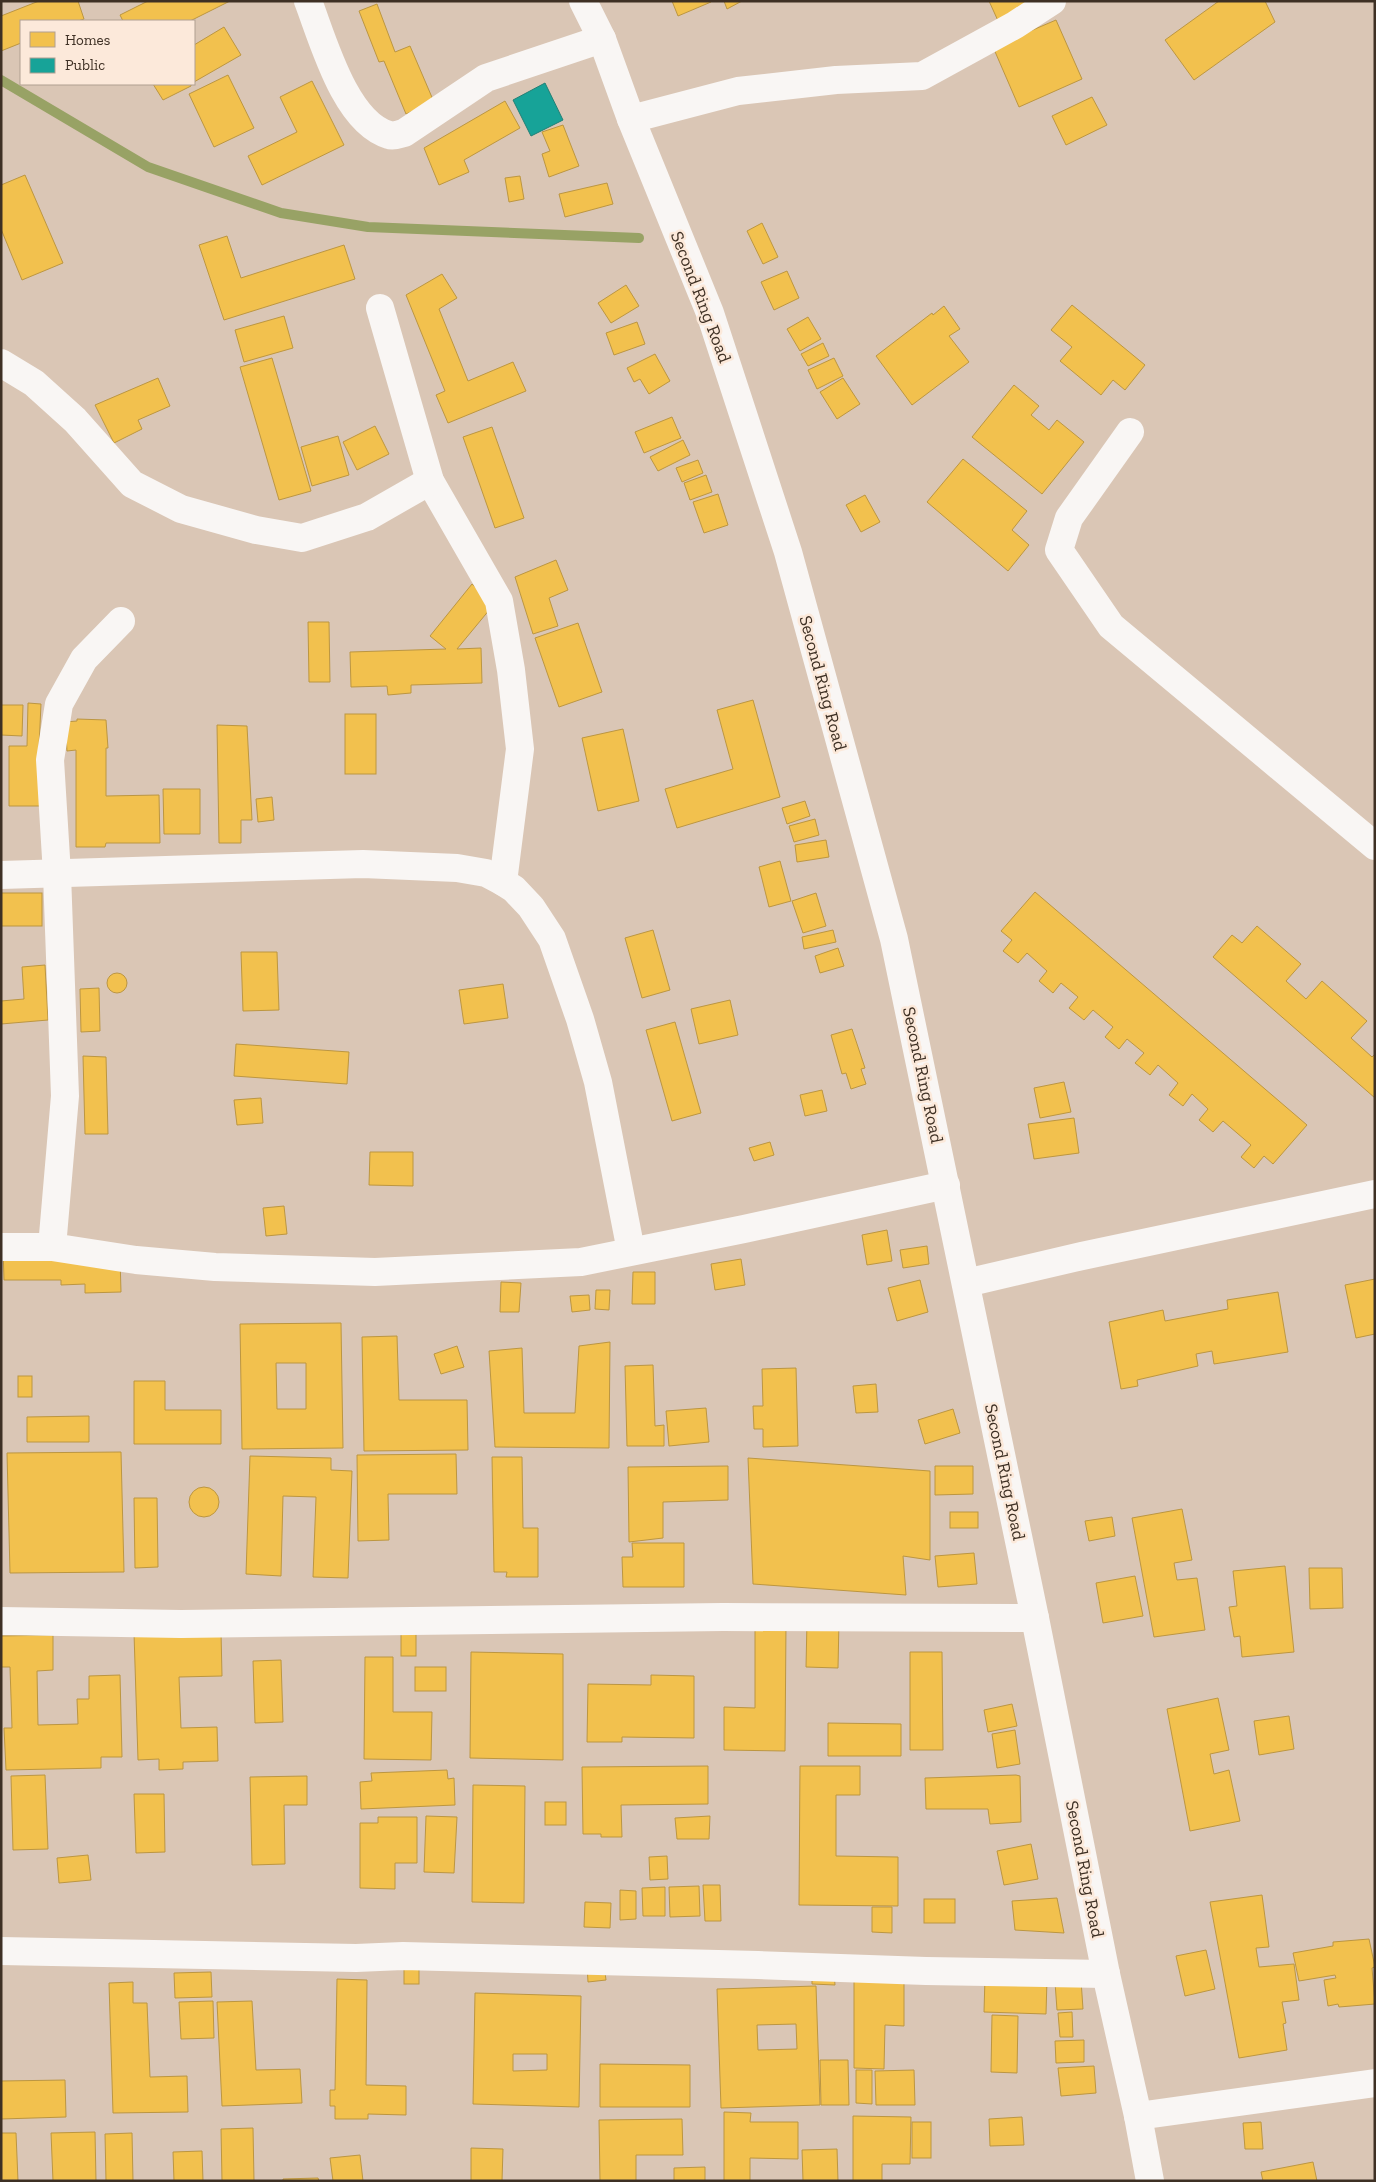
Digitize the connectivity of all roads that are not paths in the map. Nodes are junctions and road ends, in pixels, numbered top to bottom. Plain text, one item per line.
1 (308, 1) edge
2 (583, 1) edge
3 (1052, 1) edge
4 (602, 39) junction
5 (632, 119) junction
6 (380, 308) dead end
7 (1, 363) edge
8 (1130, 432) dead end
9 (430, 481) junction
10 (121, 621) dead end
11 (1375, 846) edge
12 (57, 874) junction
13 (1, 875) edge
14 (503, 882) junction
15 (946, 1185) junction
16 (1375, 1194) edge
17 (1, 1246) edge
18 (52, 1247) junction
19 (631, 1251) junction
20 (966, 1283) junction
21 (1035, 1618) junction
22 (1, 1621) edge
23 (1, 1951) edge
24 (1106, 1974) junction
25 (1375, 2083) edge
26 (1138, 2116) junction
27 (1150, 2181) edge

1 - 4 street
2 - 4 street, Second Ring Road
3 - 5 street
4 - 5 street, Second Ring Road
5 - 15 street, Second Ring Road
6 - 9 street
7 - 9 street
8 - 11 street
9 - 14 street
10 - 12 street
12 - 13 street
12 - 14 street
12 - 18 street
14 - 19 street
15 - 19 street
15 - 20 street, Second Ring Road
16 - 20 street
17 - 18 street
18 - 19 street
20 - 21 street, Second Ring Road
21 - 22 street
21 - 24 street, Second Ring Road
23 - 24 street
24 - 26 street, Second Ring Road
25 - 26 street
26 - 27 street, Second Ring Road

